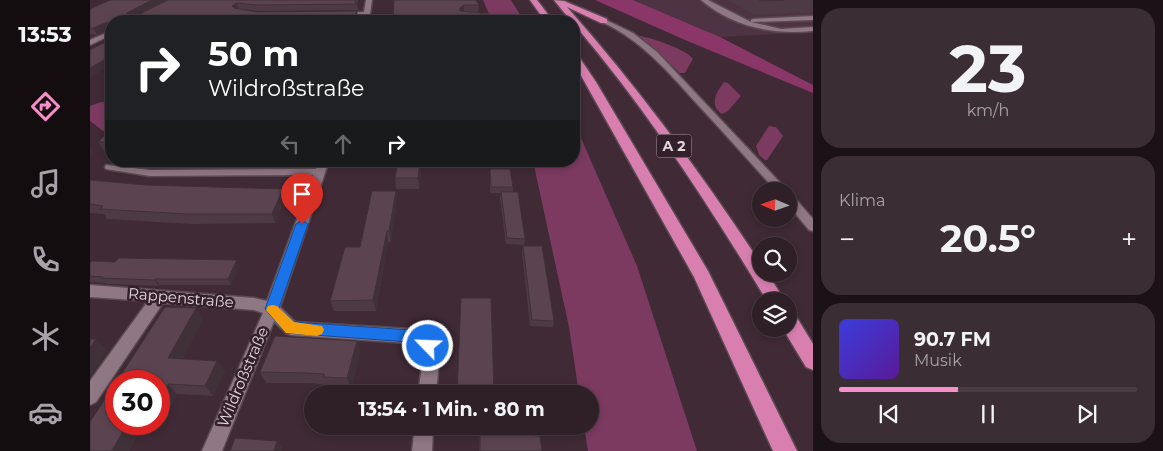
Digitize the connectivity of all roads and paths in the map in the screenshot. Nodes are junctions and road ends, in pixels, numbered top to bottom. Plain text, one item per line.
1 (370, 0) edge
2 (533, 0) edge
3 (558, 0) edge
4 (704, 0) edge
5 (368, 15) edge
6 (545, 15) edge
7 (570, 15) edge
8 (813, 18) edge
9 (604, 21) joint
10 (743, 22) junction
11 (580, 27) edge
12 (813, 29) edge
13 (105, 36) edge
14 (90, 43) edge
15 (580, 65) edge
16 (110, 167) dead end
17 (322, 167) edge
18 (774, 182) edge
19 (798, 210) edge
20 (813, 227) edge
21 (90, 291) edge
22 (770, 292) edge
23 (160, 296) junction
24 (272, 309) junction
25 (797, 335) edge
26 (813, 361) edge
27 (429, 385) edge
28 (90, 396) edge
29 (423, 435) edge
30 (212, 451) edge
31 (422, 451) edge
32 (785, 451) edge

1 - 5 street
2 - 6 highway
3 - 7 highway, A 2
3 - 9 highway
4 - 10 street
8 - 10 street
9 - 18 street
10 - 12 street
11 - 22 highway, A 2
13 - 14 street
15 - 32 highway, A 2
16 - 17 street
17 - 24 street, Wildroßstraße
19 - 20 street
21 - 23 street, Rappenstraße
23 - 24 street, Rappenstraße
23 - 28 street
24 - 27 street
24 - 30 street, Wildroßstraße
25 - 26 highway
29 - 31 street

